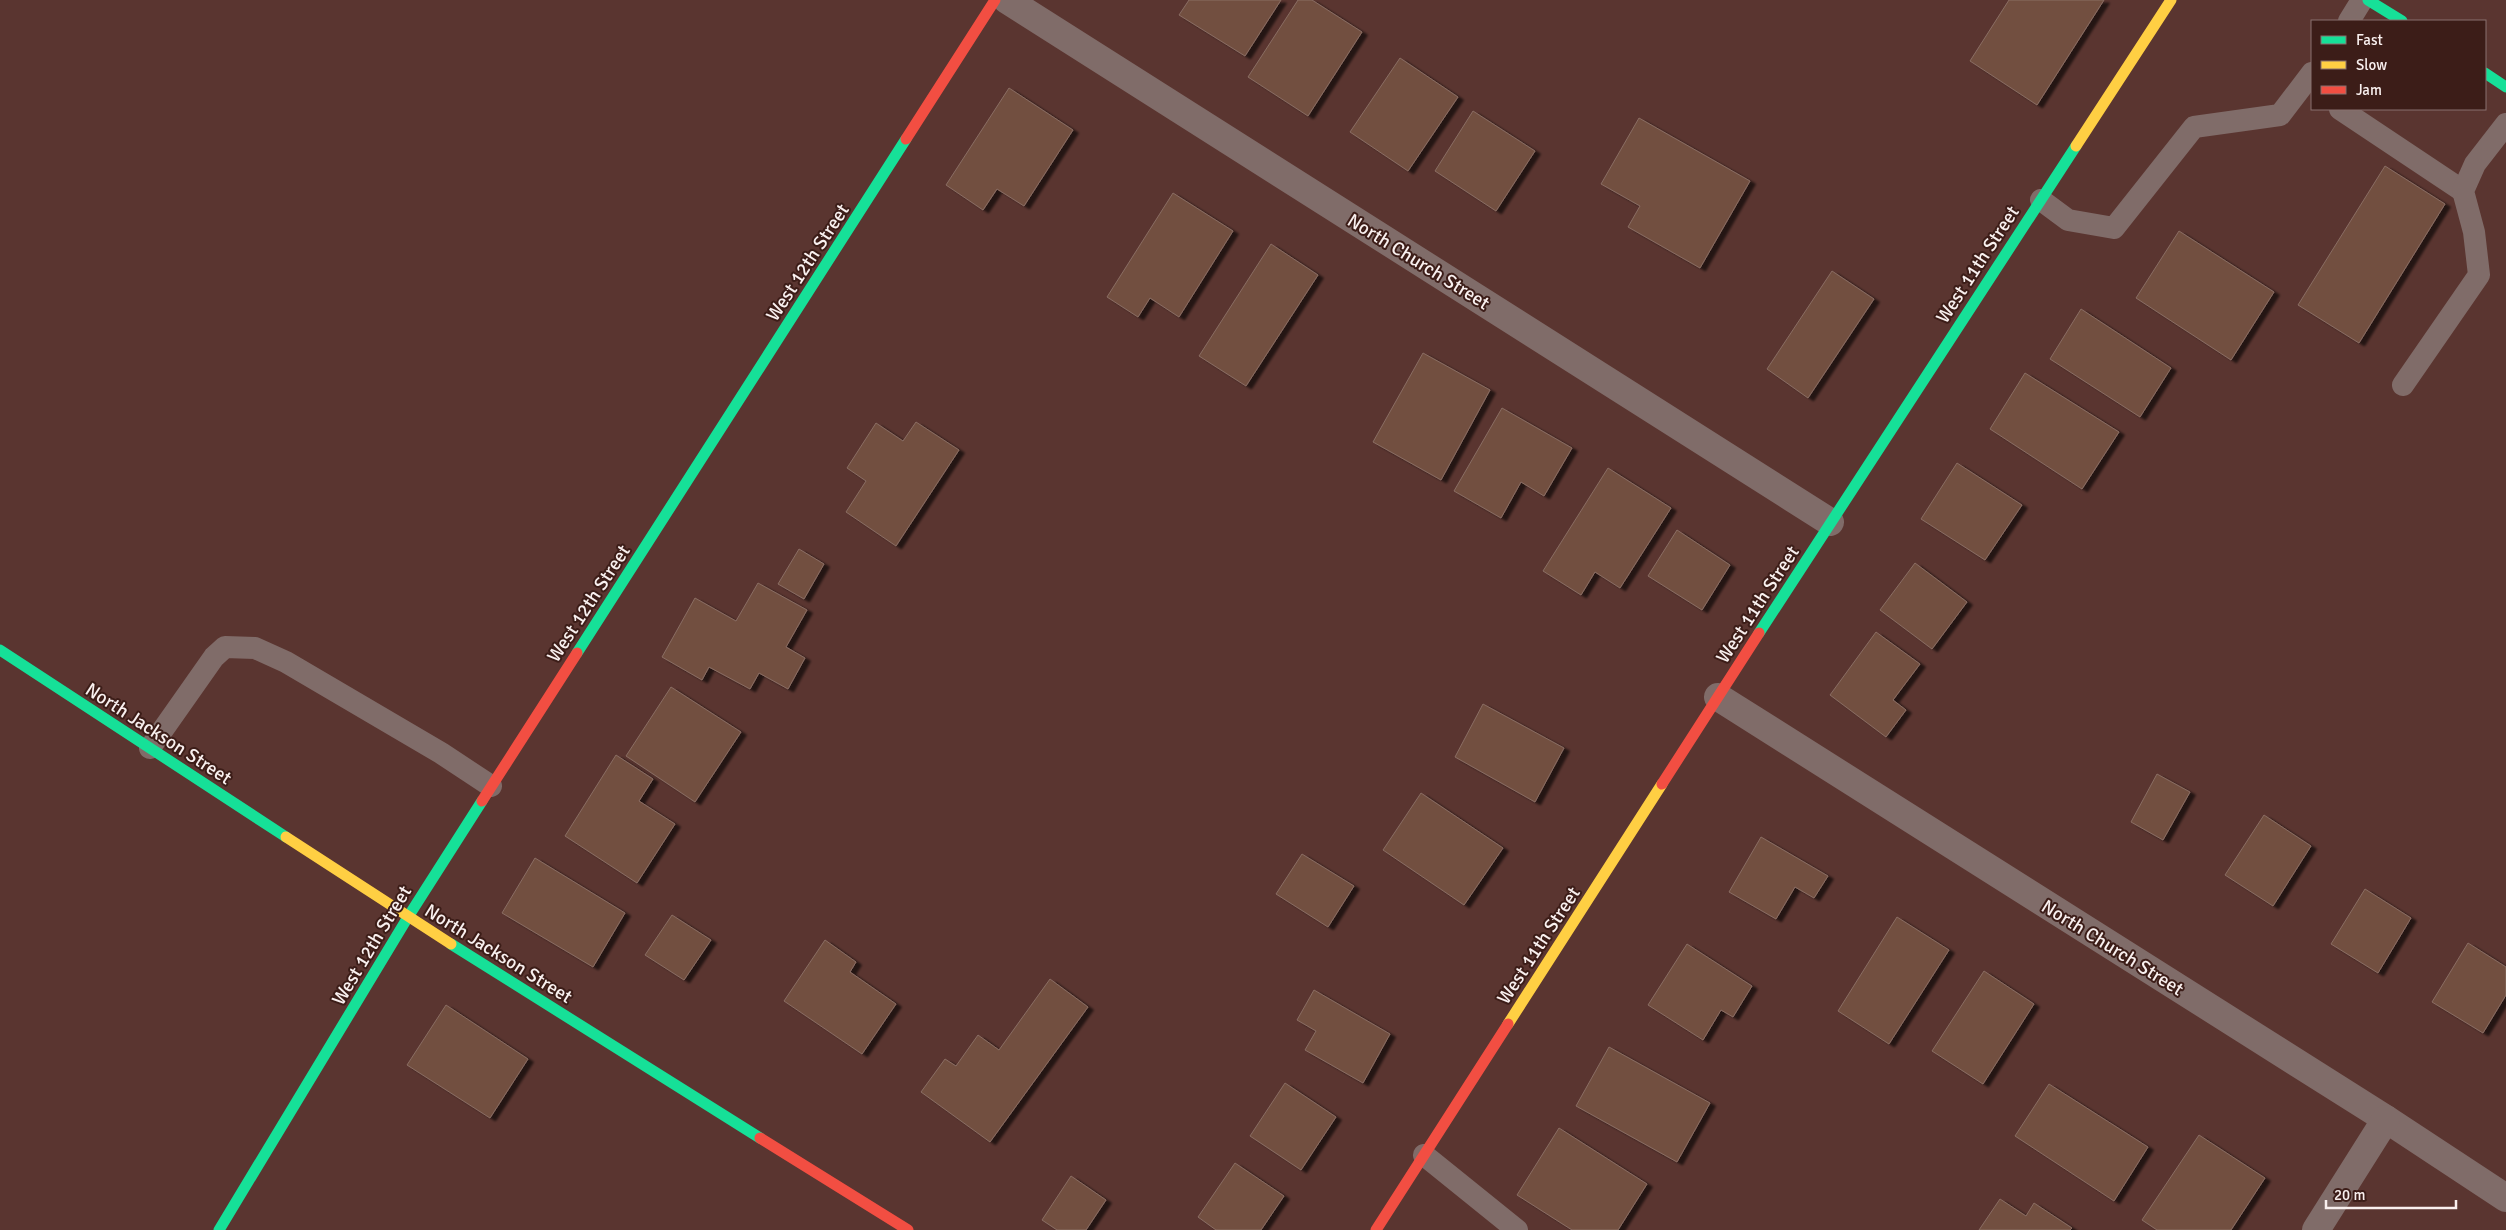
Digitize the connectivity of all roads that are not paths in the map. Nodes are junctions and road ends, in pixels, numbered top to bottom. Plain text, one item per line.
1 (995, 0) edge
2 (1008, 0) edge
3 (2171, 0) edge
4 (2362, 0) edge
5 (2368, 0) edge
6 (2350, 20) edge
7 (2400, 20) edge
8 (2486, 74) edge
9 (2309, 82) edge
10 (2506, 87) edge
11 (2342, 110) edge
12 (2506, 124) edge
13 (2463, 191) junction
14 (2041, 200) junction
15 (2403, 385) dead end
16 (1830, 522) junction
17 (0, 650) edge
18 (1718, 697) junction
19 (150, 748) junction
20 (491, 786) junction
21 (408, 917) junction
22 (2386, 1119) junction
23 (1424, 1156) junction
24 (2506, 1198) edge
25 (219, 1230) edge
26 (908, 1230) edge
27 (1376, 1230) edge
28 (1517, 1230) edge
29 (2316, 1230) edge

1 - 20 street, West 12th Street
2 - 16 street, North Church Street
3 - 14 street, West 11th Street
4 - 6 lane
5 - 7 street
8 - 10 street
9 - 14 lane
11 - 13 lane
12 - 13 lane
13 - 15 lane
14 - 16 street, West 11th Street
16 - 18 street, West 11th Street
17 - 19 street, North Jackson Street
18 - 22 street, North Church Street
18 - 23 street, West 11th Street
19 - 20 lane
19 - 21 street, North Jackson Street
20 - 21 street, West 12th Street
21 - 25 street, West 12th Street
21 - 26 street, North Jackson Street
22 - 24 street, North Church Street
22 - 29 street
23 - 27 street, West 11th Street
23 - 28 lane

